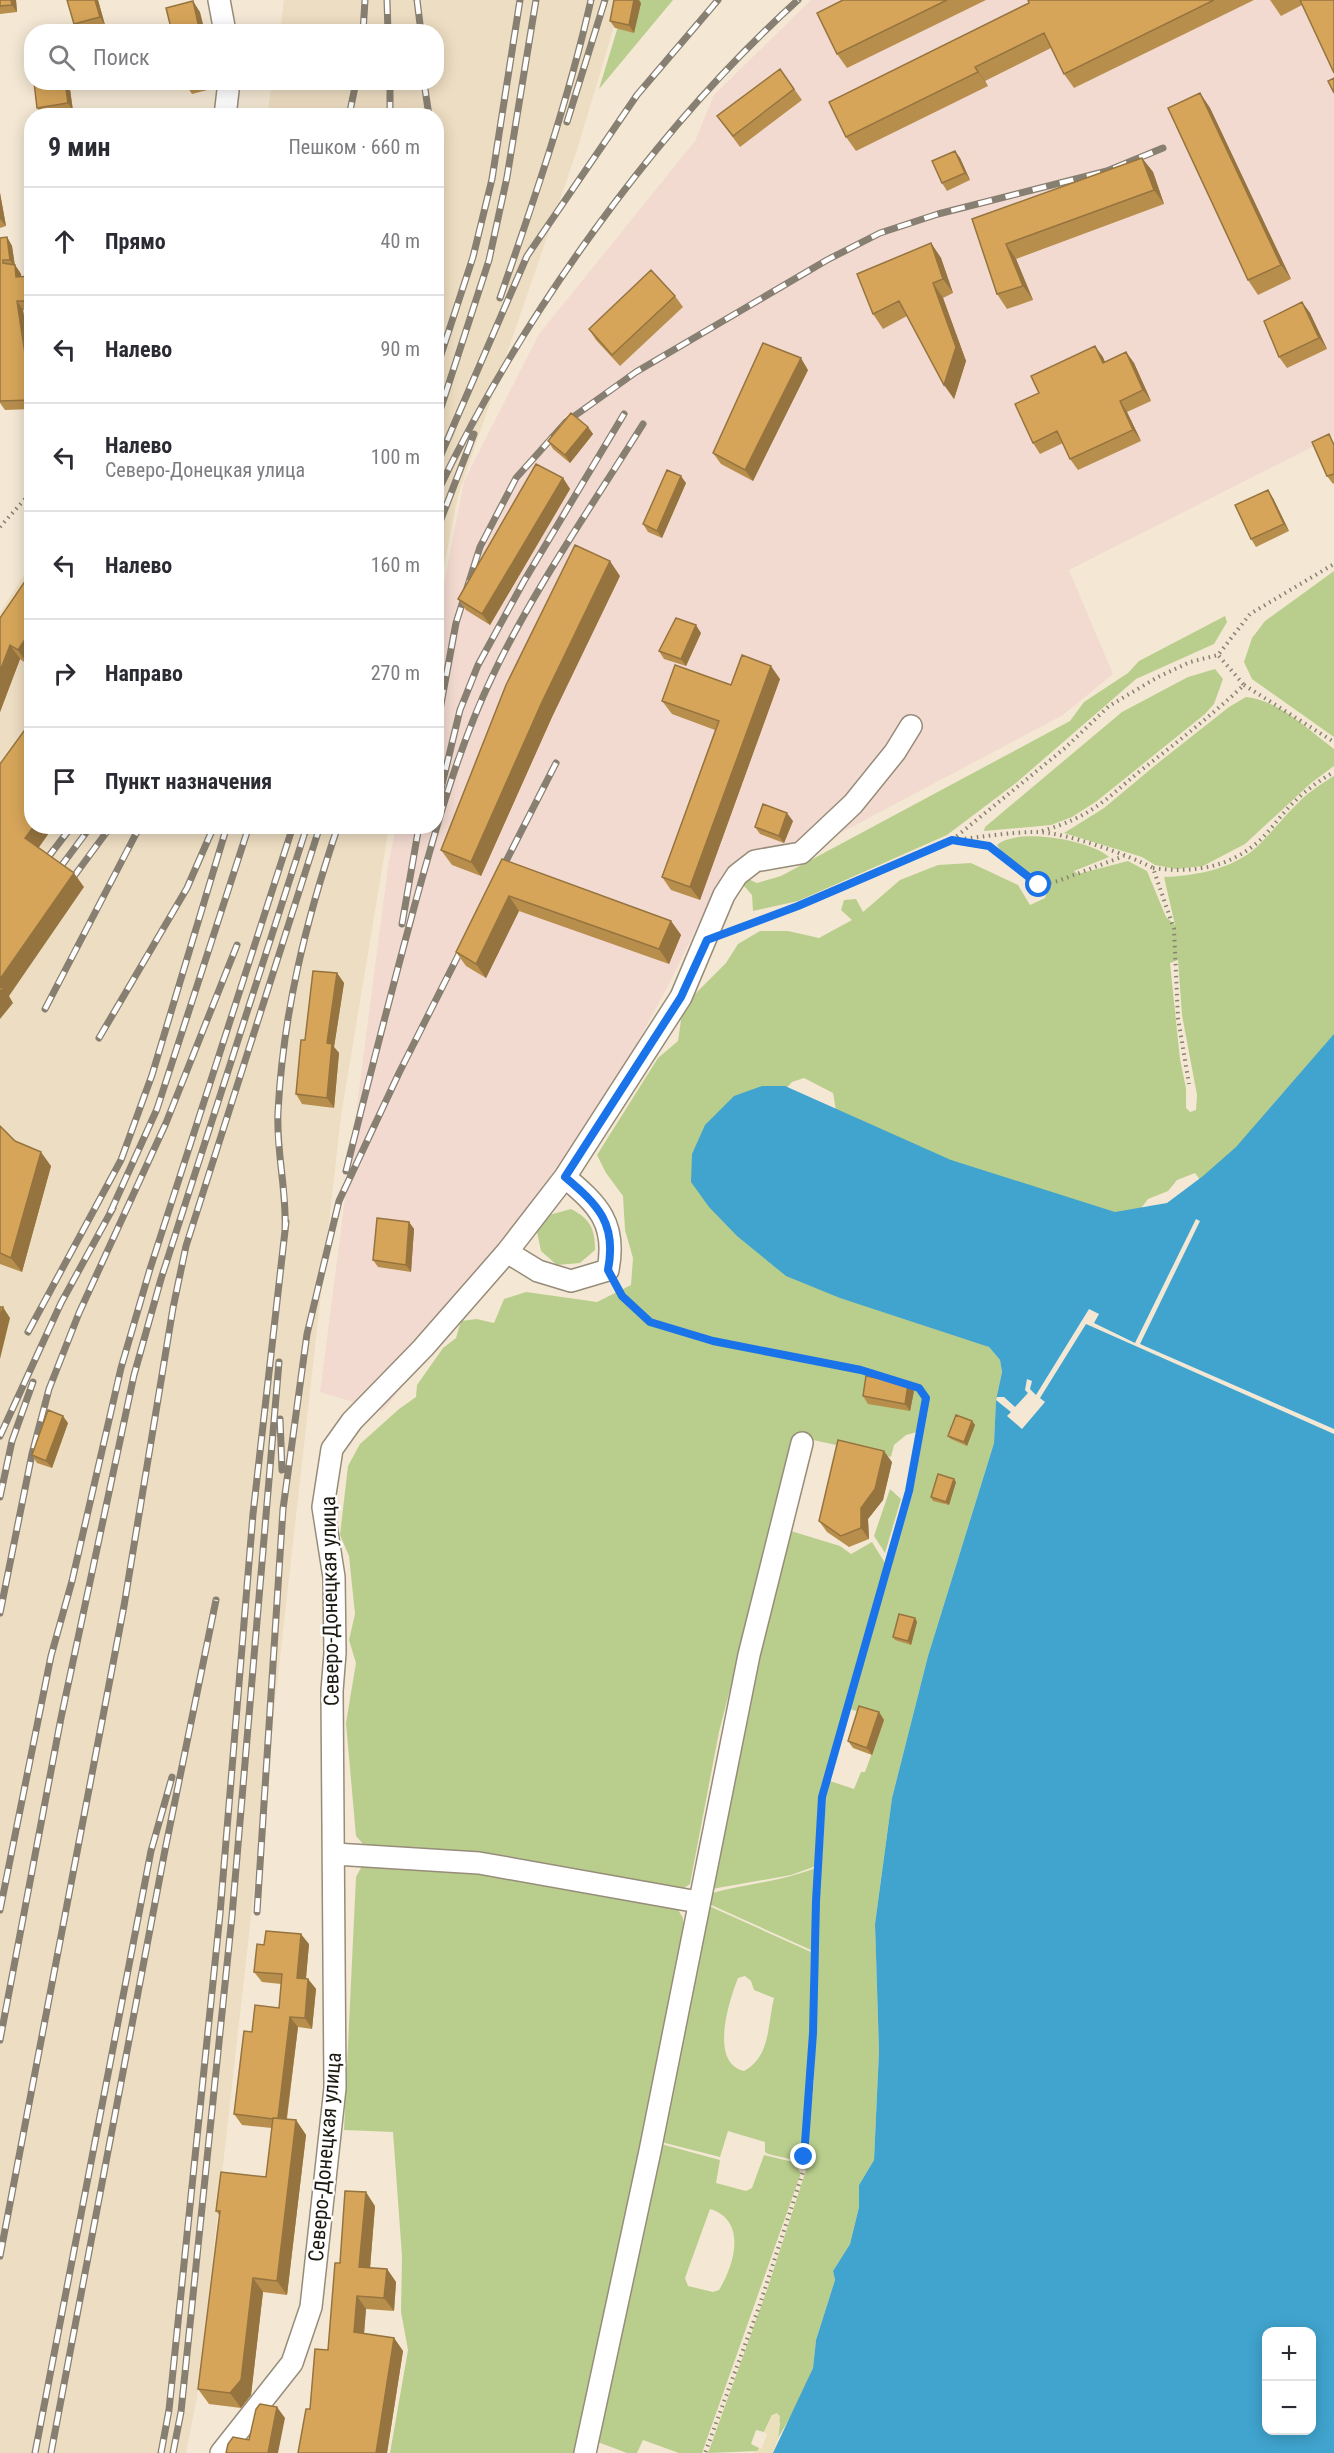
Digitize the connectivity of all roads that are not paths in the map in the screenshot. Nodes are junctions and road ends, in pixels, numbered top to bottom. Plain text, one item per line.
1 (219, 0) edge
2 (224, 24) edge
3 (228, 90) edge
4 (226, 108) edge
5 (911, 726) dead end
6 (565, 1177) junction
7 (507, 1251) junction
8 (802, 1443) dead end
9 (335, 1854) junction
10 (698, 1902) junction
11 (221, 2453) edge
12 (585, 2453) edge

1 - 2 street
3 - 4 street
5 - 6 street, Северо-Донецкая улица
6 - 7 street, Северо-Донецкая улица
6 - 7 street
7 - 9 street, Северо-Донецкая улица
8 - 10 street
9 - 10 street
9 - 11 street, Северо-Донецкая улица
10 - 12 street

